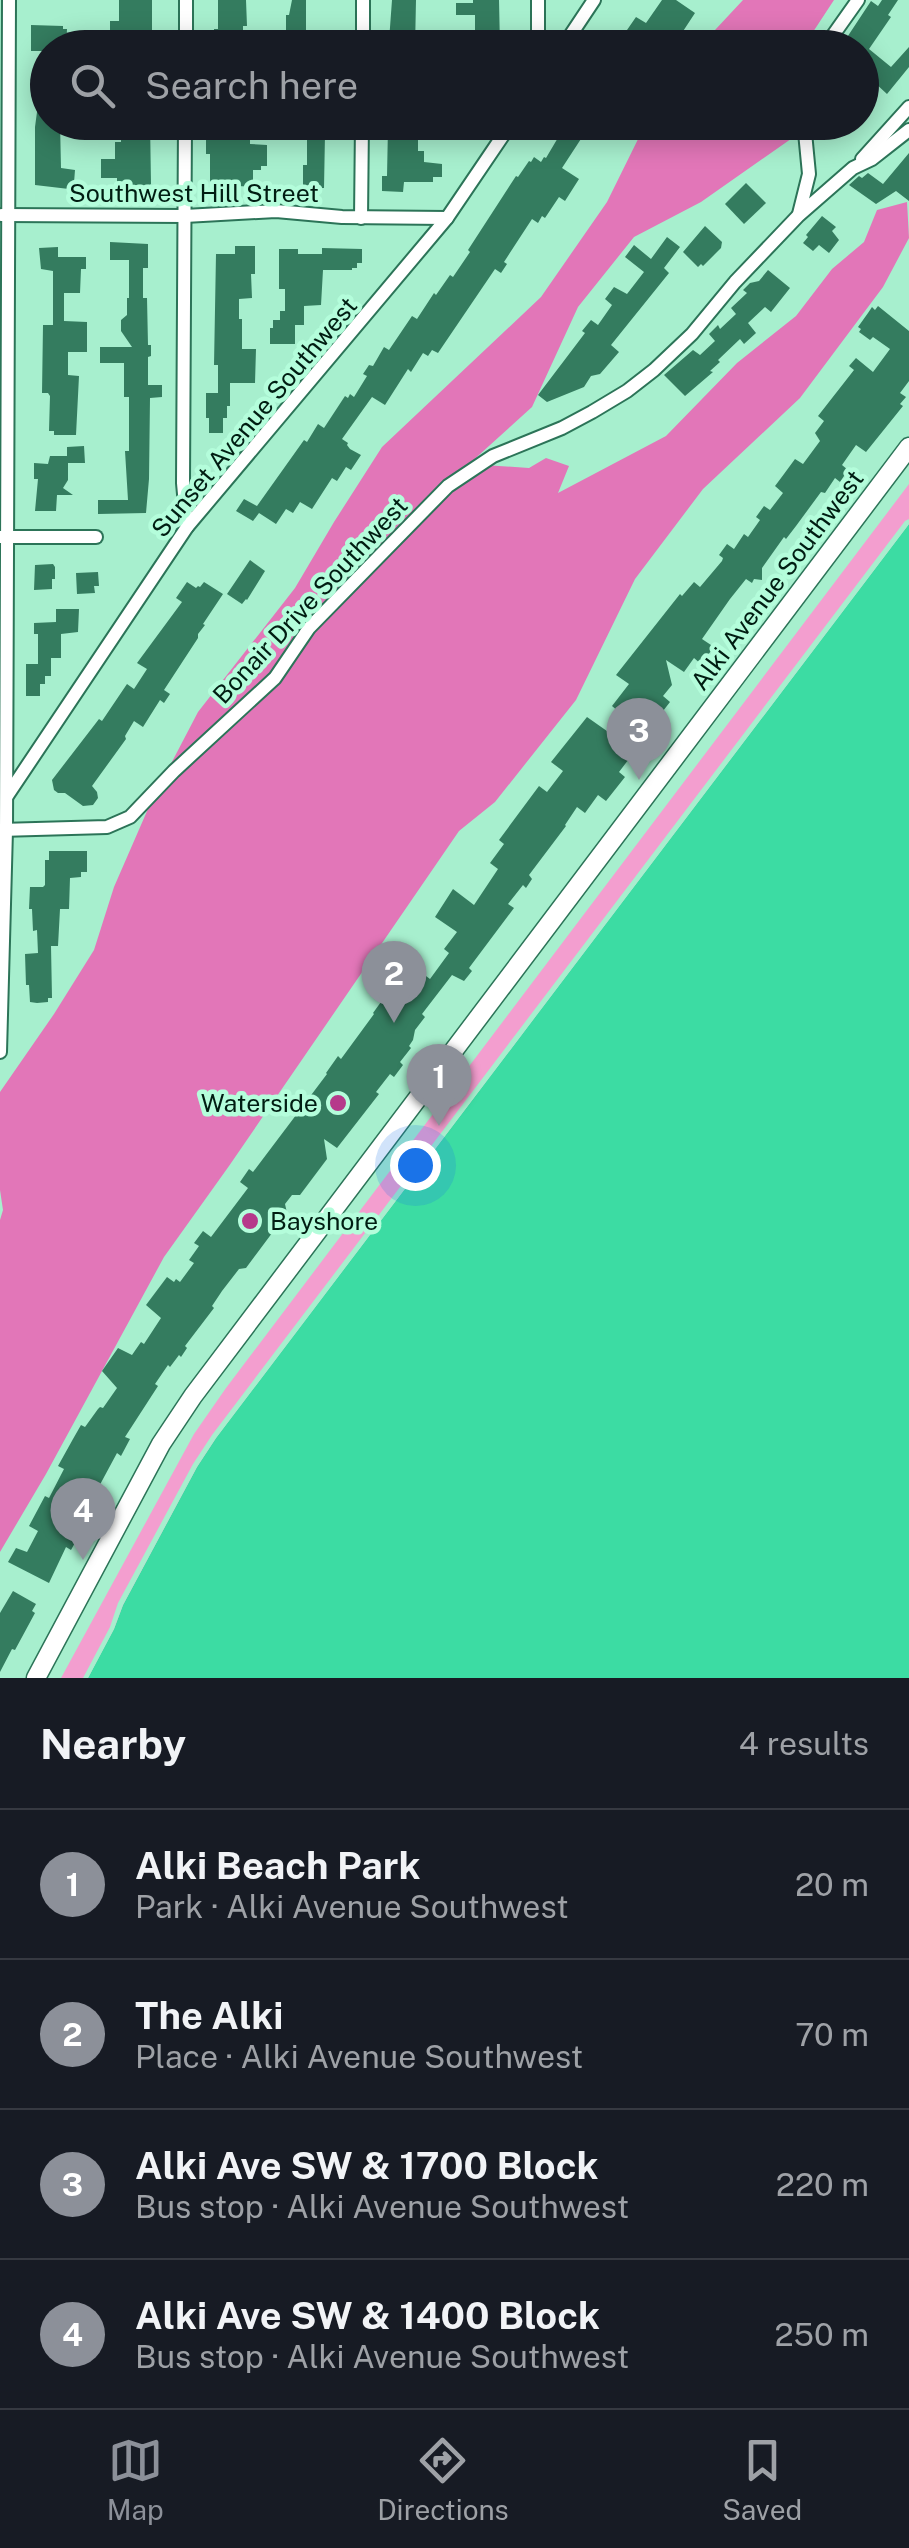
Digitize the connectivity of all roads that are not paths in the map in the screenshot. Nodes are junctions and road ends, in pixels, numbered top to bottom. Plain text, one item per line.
1 (9, 0) edge
2 (186, 0) edge
3 (363, 0) edge
4 (538, 0) edge
5 (594, 0) edge
6 (858, 0) edge
7 (186, 30) edge
8 (363, 30) edge
9 (538, 30) edge
10 (574, 30) edge
11 (837, 30) edge
12 (909, 107) edge
13 (909, 130) edge
14 (185, 140) edge
15 (362, 140) edge
16 (500, 140) edge
17 (807, 140) edge
18 (879, 140) edge
19 (879, 140) edge
20 (853, 168) junction
21 (4, 215) edge
22 (185, 216) junction
23 (798, 216) junction
24 (361, 218) junction
25 (448, 218) junction
26 (909, 447) edge
27 (187, 527) junction
28 (96, 537) dead end
29 (3, 538) edge
30 (6, 798) junction
31 (3, 830) edge
32 (0, 1052) edge
33 (36, 1678) edge

1 - 21 street
2 - 7 street
3 - 8 street
4 - 9 street
5 - 10 street
6 - 11 street
12 - 19 street
13 - 20 street, Bonair Drive Southwest
14 - 22 street
15 - 24 street
16 - 25 street, Sunset Avenue Southwest
17 - 23 street
18 - 20 street
20 - 23 street, Bonair Drive Southwest
21 - 22 street, Southwest Hill Street
21 - 29 street
22 - 24 street, Southwest Hill Street
22 - 27 street
23 - 31 street, Bonair Drive Southwest
24 - 25 street, Southwest Hill Street
25 - 27 street, Sunset Avenue Southwest
26 - 33 main road, Alki Avenue Southwest
27 - 30 street, Sunset Avenue Southwest
28 - 29 street
29 - 30 street
30 - 31 street
31 - 32 street

